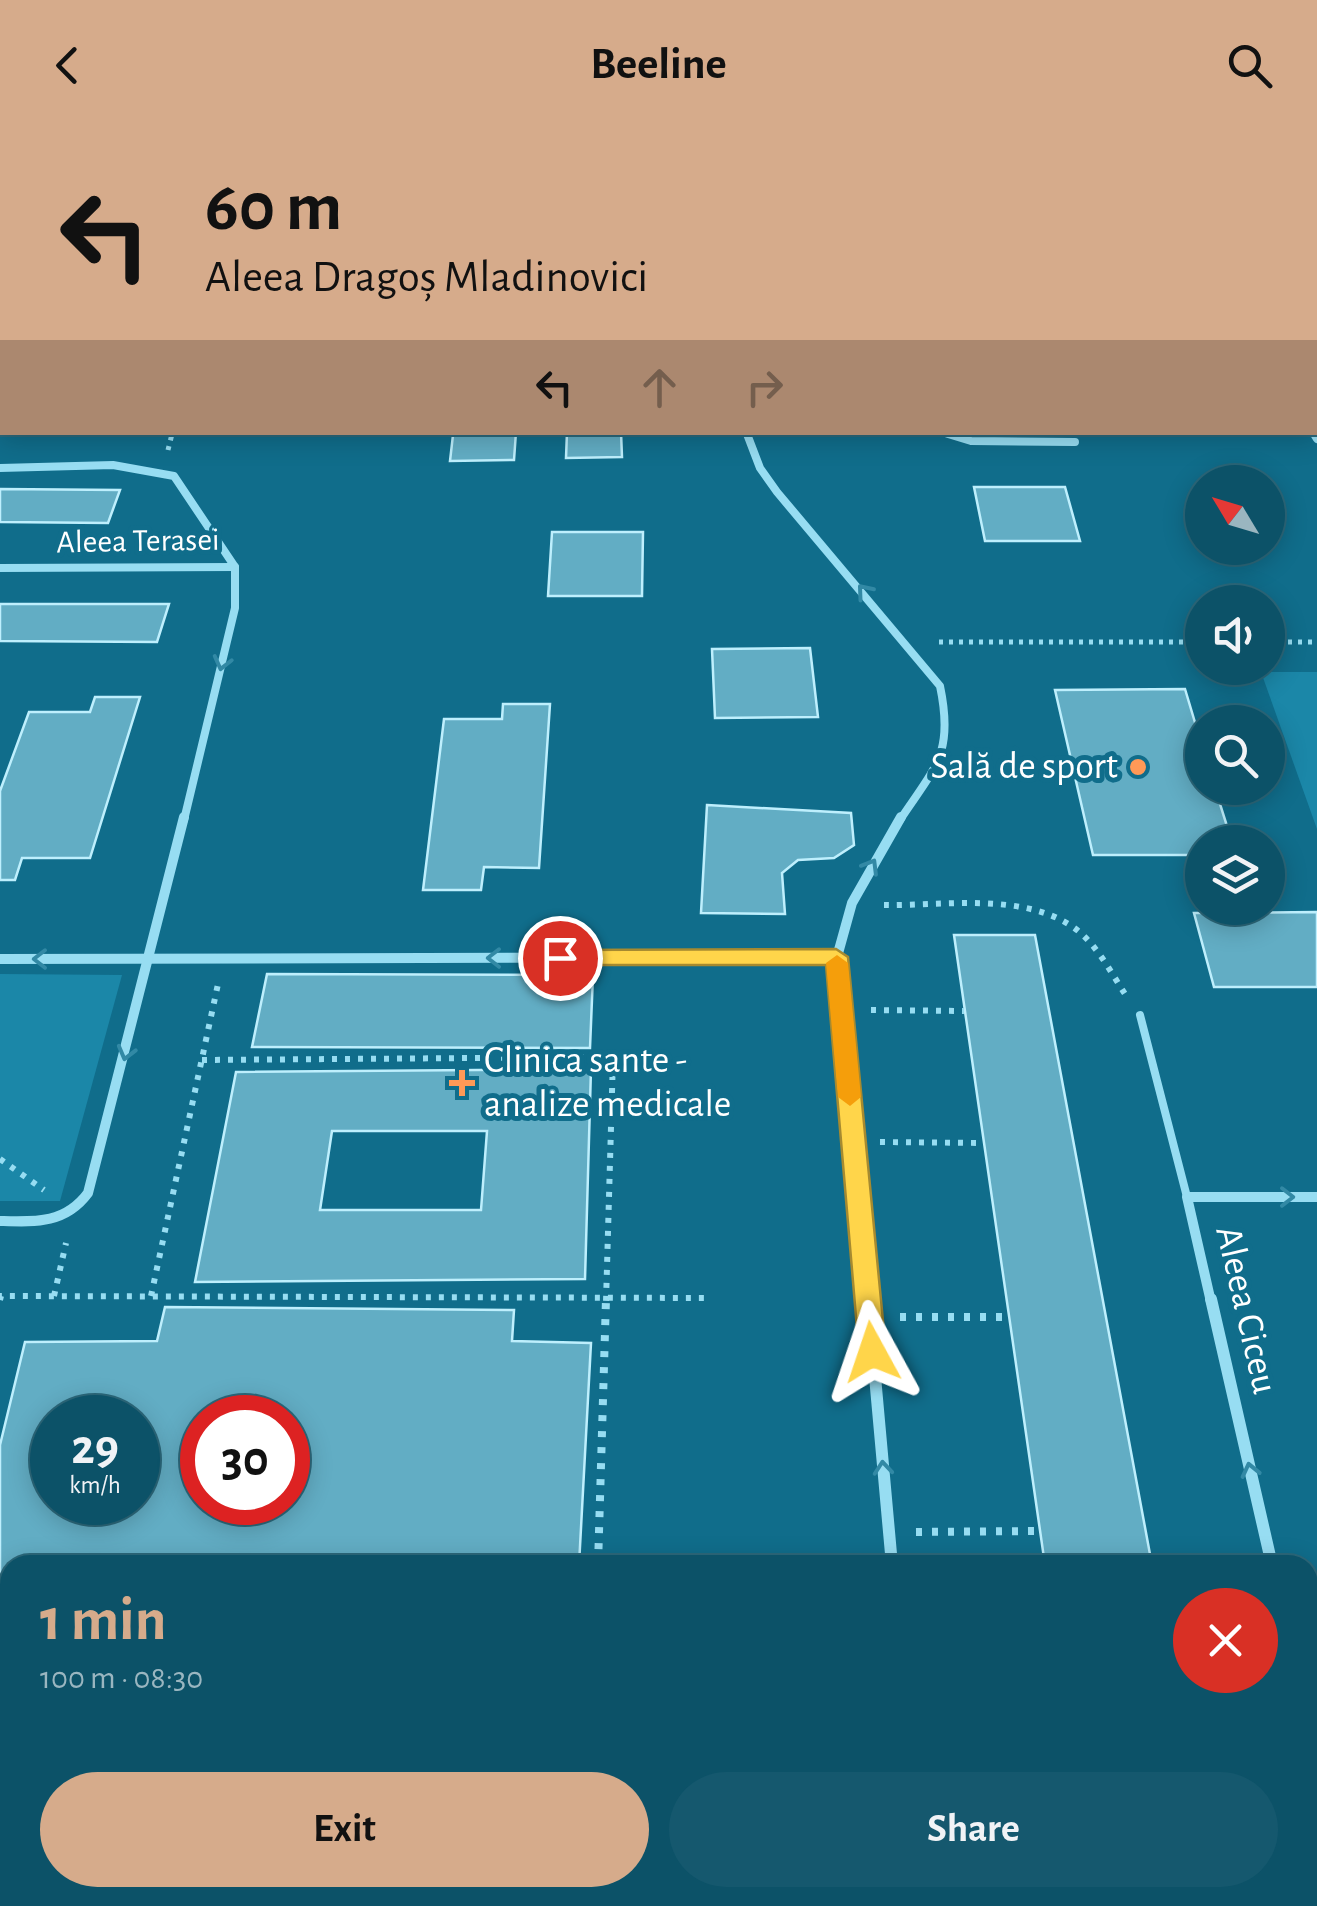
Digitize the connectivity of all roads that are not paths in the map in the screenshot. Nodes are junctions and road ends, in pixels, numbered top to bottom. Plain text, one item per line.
1 (747, 435) edge
2 (952, 435) edge
3 (1075, 442) dead end
4 (0, 468) edge
5 (235, 567) junction
6 (0, 568) edge
7 (836, 957) junction
8 (0, 959) edge
9 (150, 959) junction
10 (1140, 1015) road end
11 (1186, 1197) junction
12 (1317, 1197) edge
13 (0, 1221) edge
14 (891, 1555) edge
15 (1270, 1555) edge

7 -> 1 street
2 - 3 street
4 - 5 street, Aleea Terasei
5 - 6 street, Aleea Terasei
5 -> 9 street
7 -> 9 street
14 -> 7 street
9 -> 8 street
9 -> 13 street
10 - 11 lane
11 -> 12 street, Aleea Ciceu
15 -> 11 street, Aleea Ciceu

